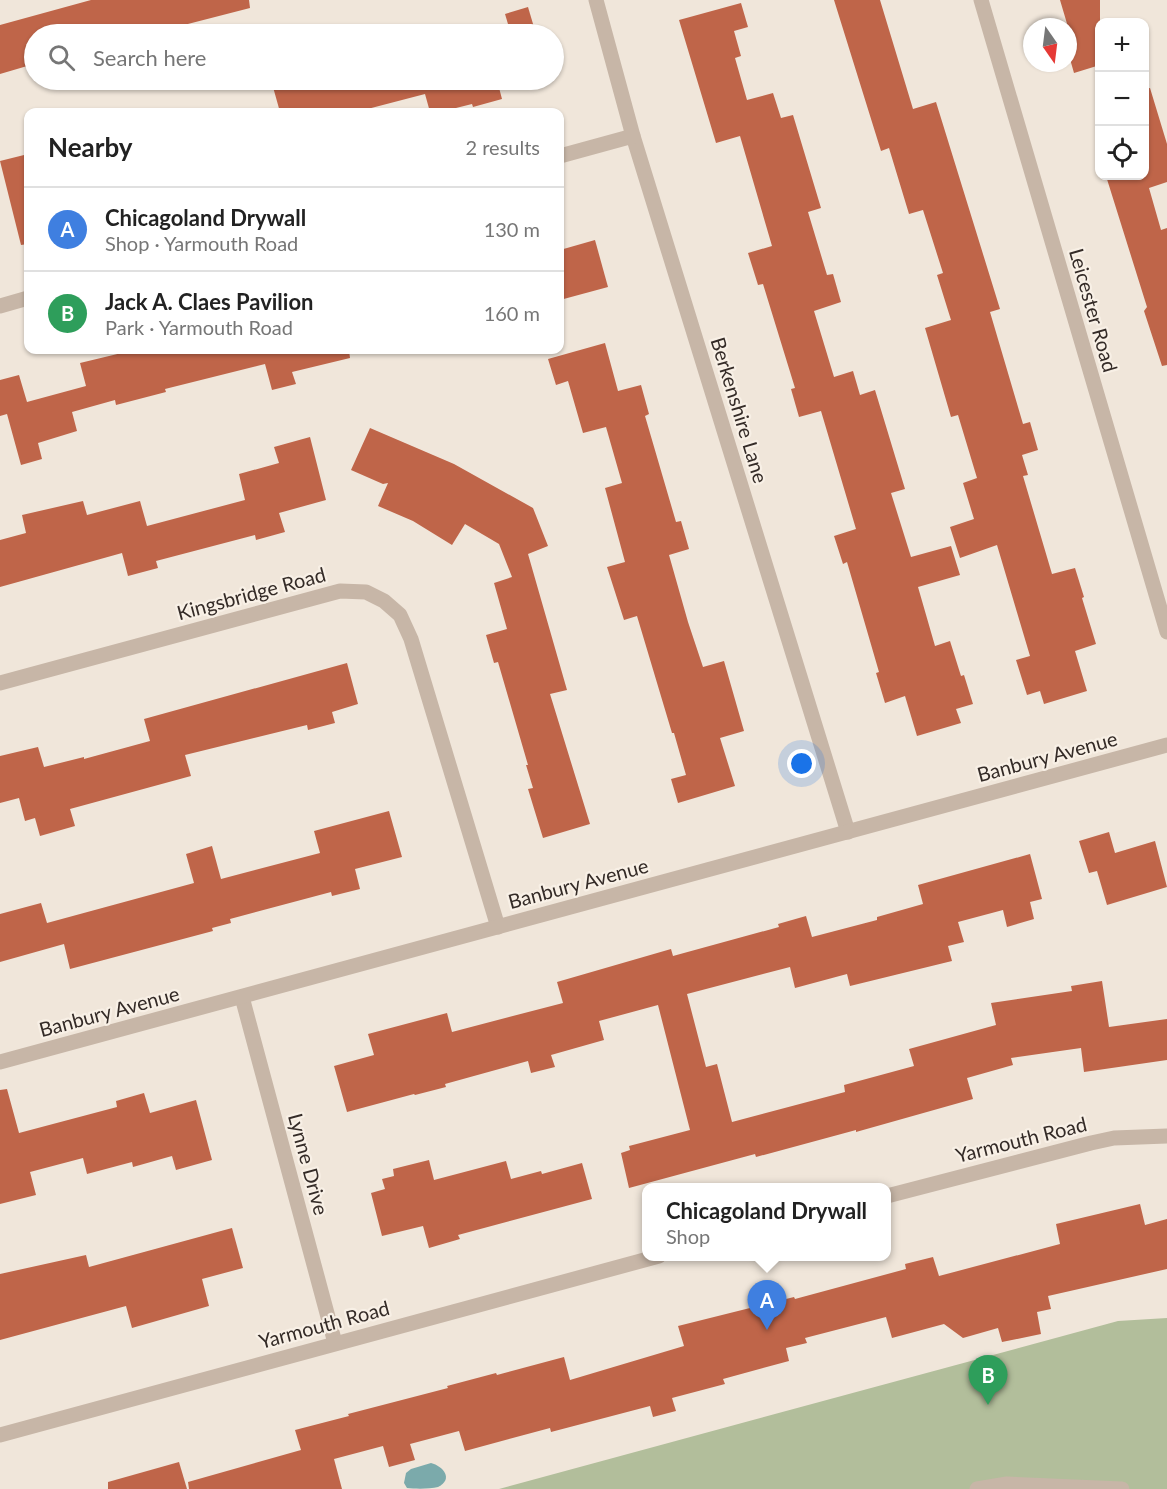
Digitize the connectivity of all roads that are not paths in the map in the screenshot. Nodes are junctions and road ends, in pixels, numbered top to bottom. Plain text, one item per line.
1 (596, 0) edge
2 (981, 0) edge
3 (633, 136) junction
4 (564, 155) edge
5 (24, 299) edge
6 (0, 306) edge
7 (1167, 632) edge
8 (0, 683) edge
9 (1167, 745) edge
10 (848, 832) junction
11 (498, 927) junction
12 (242, 997) junction
13 (0, 1062) edge
14 (1167, 1136) edge
15 (891, 1195) edge
16 (644, 1261) edge
17 (335, 1343) junction
18 (0, 1435) edge
19 (1061, 1487) edge
20 (976, 1489) edge
21 (1122, 1489) edge

1 - 3 street, Berkenshire Lane
2 - 7 street, Leicester Road
3 - 4 street
3 - 10 street, Berkenshire Lane
5 - 6 street
8 - 11 street, Kingsbridge Road
9 - 10 street, Banbury Avenue
10 - 11 street, Banbury Avenue
11 - 12 street, Banbury Avenue
12 - 13 street, Banbury Avenue
12 - 17 street, Lynne Drive
14 - 15 street, Yarmouth Road
16 - 17 street, Yarmouth Road
17 - 18 street, Yarmouth Road
19 - 20 street
19 - 21 street

